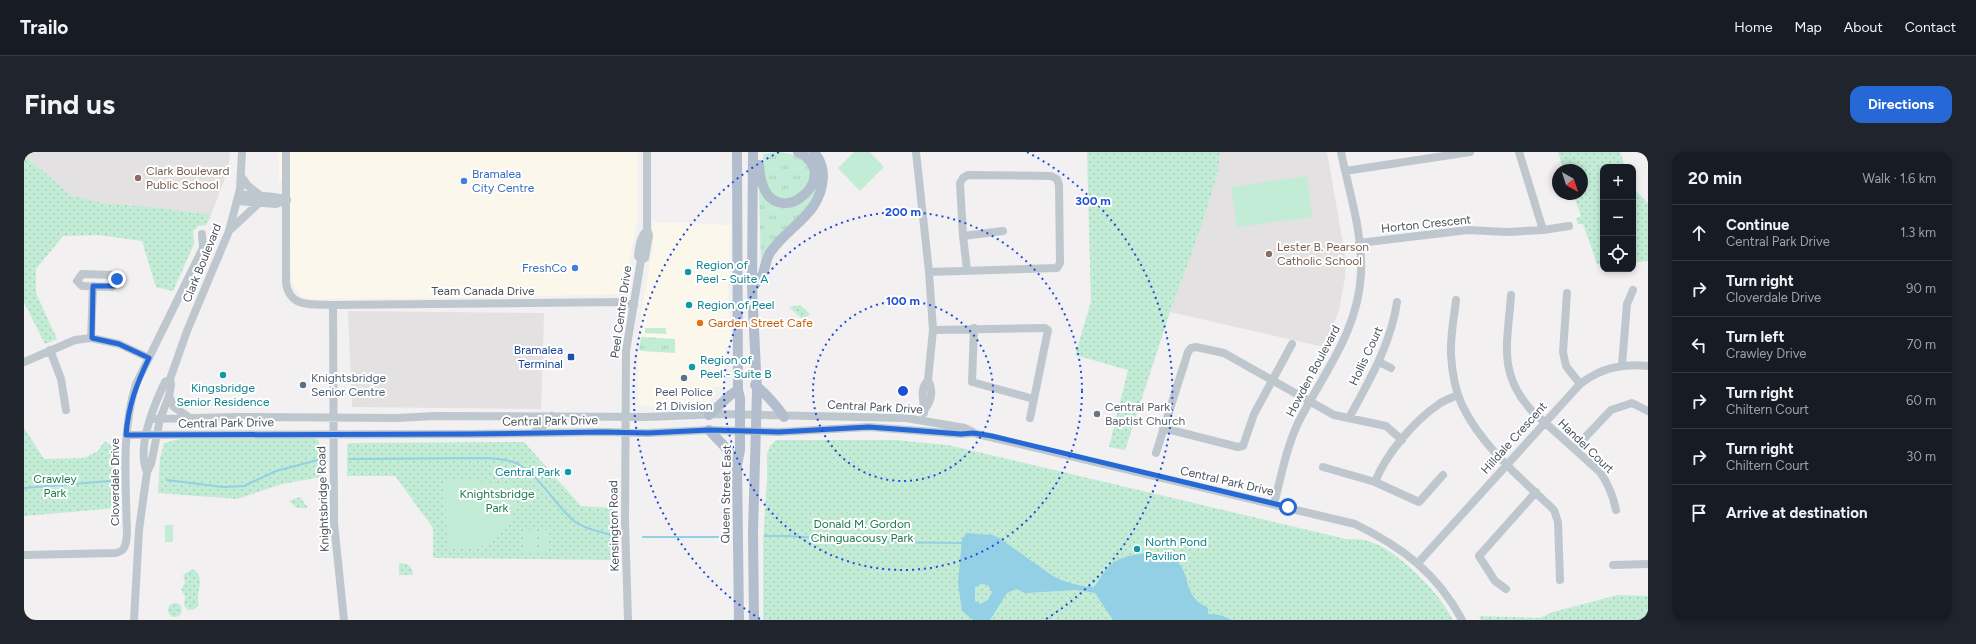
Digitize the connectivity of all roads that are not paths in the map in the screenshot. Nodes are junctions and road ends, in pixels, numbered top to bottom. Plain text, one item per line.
1 (242, 152) edge
2 (286, 152) edge
3 (647, 152) edge
4 (798, 152) edge
5 (814, 152) edge
6 (916, 152) edge
7 (1341, 152) edge
8 (1470, 152) edge
9 (1519, 152) edge
10 (753, 155) edge
11 (737, 156) edge
12 (1345, 171) junction
13 (241, 176) junction
14 (238, 198) junction
15 (260, 200) junction
16 (287, 200) junction
17 (1569, 226) dead end
18 (1543, 230) junction
19 (229, 231) junction
20 (1003, 231) dead end
21 (202, 234) dead end
22 (963, 236) junction
23 (1359, 243) junction
24 (967, 270) junction
25 (929, 272) junction
26 (93, 286) dead end
27 (752, 288) junction
28 (1633, 290) dead end
29 (1567, 293) dead end
30 (1511, 295) dead end
31 (1456, 300) dead end
32 (1397, 302) dead end
33 (333, 305) junction
34 (634, 306) junction
35 (974, 328) junction
36 (933, 330) junction
37 (92, 338) junction
38 (1292, 344) dead end
39 (50, 350) junction
40 (149, 358) junction
41 (24, 362) edge
42 (1379, 362) junction
43 (1622, 365) junction
44 (1648, 366) edge
45 (1390, 368) dead end
46 (170, 379) junction
47 (1272, 380) junction
48 (755, 384) junction
49 (1580, 384) junction
50 (738, 390) junction
51 (1458, 395) junction
52 (169, 396) junction
53 (1034, 399) junction
54 (1310, 402) junction
55 (66, 410) dead end
56 (1648, 410) edge
57 (710, 415) junction
58 (740, 415) junction
59 (552, 416) junction
60 (626, 416) junction
61 (756, 416) junction
62 (784, 417) junction
63 (334, 418) junction
64 (1030, 418) dead end
65 (1349, 418) junction
66 (150, 419) junction
67 (160, 419) junction
68 (190, 419) junction
69 (1545, 422) junction
70 (924, 425) junction
71 (1163, 428) junction
72 (709, 430) junction
73 (740, 431) junction
74 (626, 432) junction
75 (756, 432) junction
76 (533, 433) junction
77 (333, 434) junction
78 (126, 435) junction
79 (146, 435) junction
80 (156, 435) junction
81 (1402, 440) junction
82 (1575, 448) junction
83 (1156, 453) dead end
84 (1507, 464) junction
85 (737, 465) junction
86 (1323, 468) dead end
87 (147, 472) junction
88 (1443, 475) dead end
89 (1375, 482) junction
90 (1536, 492) junction
91 (1274, 504) junction
92 (1616, 510) dead end
93 (24, 555) edge
94 (1418, 563) junction
95 (1648, 564) edge
96 (1613, 565) dead end
97 (1560, 580) dead end
98 (1506, 589) dead end
99 (134, 620) edge
100 (344, 620) edge
101 (628, 620) edge
102 (739, 620) edge
103 (754, 620) edge
104 (1462, 620) edge

1 - 13 street, Clark Boulevard
2 - 16 street
3 - 34 street, Peel Centre Drive
4 - 10 main road
5 - 27 main road
6 - 25 street
7 - 12 street, Howden Boulevard
8 - 12 street
9 - 18 street
10 - 27 main road
11 - 50 main road, Queen Street East
12 - 23 street, Howden Boulevard
13 - 14 street, Clark Boulevard
13 - 15 street
14 - 15 street
14 - 19 street, Clark Boulevard
15 - 16 street
15 - 19 street
16 - 33 street
17 - 18 street, Horton Crescent
18 - 23 street, Horton Crescent
19 - 46 street, Clark Boulevard
20 - 22 street
21 - 40 street, Cloverdale Drive
22 - 24 street
22 - 24 street
23 - 54 street, Howden Boulevard
24 - 25 street
25 - 36 street
26 - 37 street
27 - 48 main road
28 - 43 street
29 - 49 street
30 - 69 street, Handel Court
31 - 51 street
32 - 42 street, Hollis Court
33 - 34 street, Team Canada Drive
33 - 63 street, Knightsbridge Road
34 - 60 street, Peel Centre Drive
35 - 36 street
35 - 53 street
35 - 53 street
36 - 70 street
37 - 39 street
37 - 40 street
38 - 47 street
39 - 41 street
39 - 55 street
40 - 78 street, Cloverdale Drive
42 - 45 street
42 - 65 street, Hollis Court
43 - 44 street, Hilldale Crescent
43 - 49 street, Hilldale Crescent
46 - 52 street, Clark Boulevard
46 - 66 street, Clark Boulevard
47 - 54 street
47 - 71 street
47 - 71 street
48 - 61 main road
48 - 62 main road
49 - 69 street, Hilldale Crescent
50 - 57 main road
50 - 58 main road, Queen Street East
51 - 81 street
51 - 84 street
52 - 67 street, Clark Boulevard
52 - 68 street
53 - 64 street
54 - 65 street
54 - 91 street, Howden Boulevard
56 - 82 street
57 - 58 street, Central Park Drive
57 - 60 street, Central Park Drive
58 - 61 street, Central Park Drive
58 - 73 main road, Queen Street East
59 - 60 street, Central Park Drive
59 - 63 street, Central Park Drive
59 - 76 street
60 - 74 street, Peel Centre Drive
61 - 62 street, Central Park Drive
61 - 75 main road
62 - 70 street, Central Park Drive
63 - 68 street, Central Park Drive
63 - 77 street, Knightsbridge Road
65 - 81 street
66 - 67 street, Central Park Drive
66 - 79 street, Clark Boulevard
67 - 68 street, Central Park Drive
67 - 80 street, Clark Boulevard
69 - 82 street, Handel Court
69 - 84 street, Hilldale Crescent
70 - 75 street, Central Park Drive
70 - 91 street, Central Park Drive
71 - 83 street
72 - 73 street, Central Park Drive
72 - 74 street, Central Park Drive
72 - 85 main road
73 - 75 street, Central Park Drive
73 - 85 main road, Queen Street East
74 - 76 street, Central Park Drive
74 - 101 street, Kensington Road
75 - 103 main road
76 - 77 street, Central Park Drive
77 - 80 street, Central Park Drive
77 - 100 street, Knightsbridge Road
78 - 79 street, Central Park Drive
78 - 93 street, Cloverdale Drive
79 - 80 street, Central Park Drive
79 - 87 street, Clark Boulevard
80 - 87 street, Clark Boulevard
81 - 89 street
82 - 92 street, Handel Court
84 - 90 street
84 - 94 street, Hilldale Crescent
85 - 102 main road, Queen Street East
86 - 89 street
87 - 99 street, Clark Boulevard
88 - 89 street
90 - 97 street
90 - 98 street
91 - 94 street, Central Park Drive
94 - 104 street, Central Park Drive
95 - 96 street

